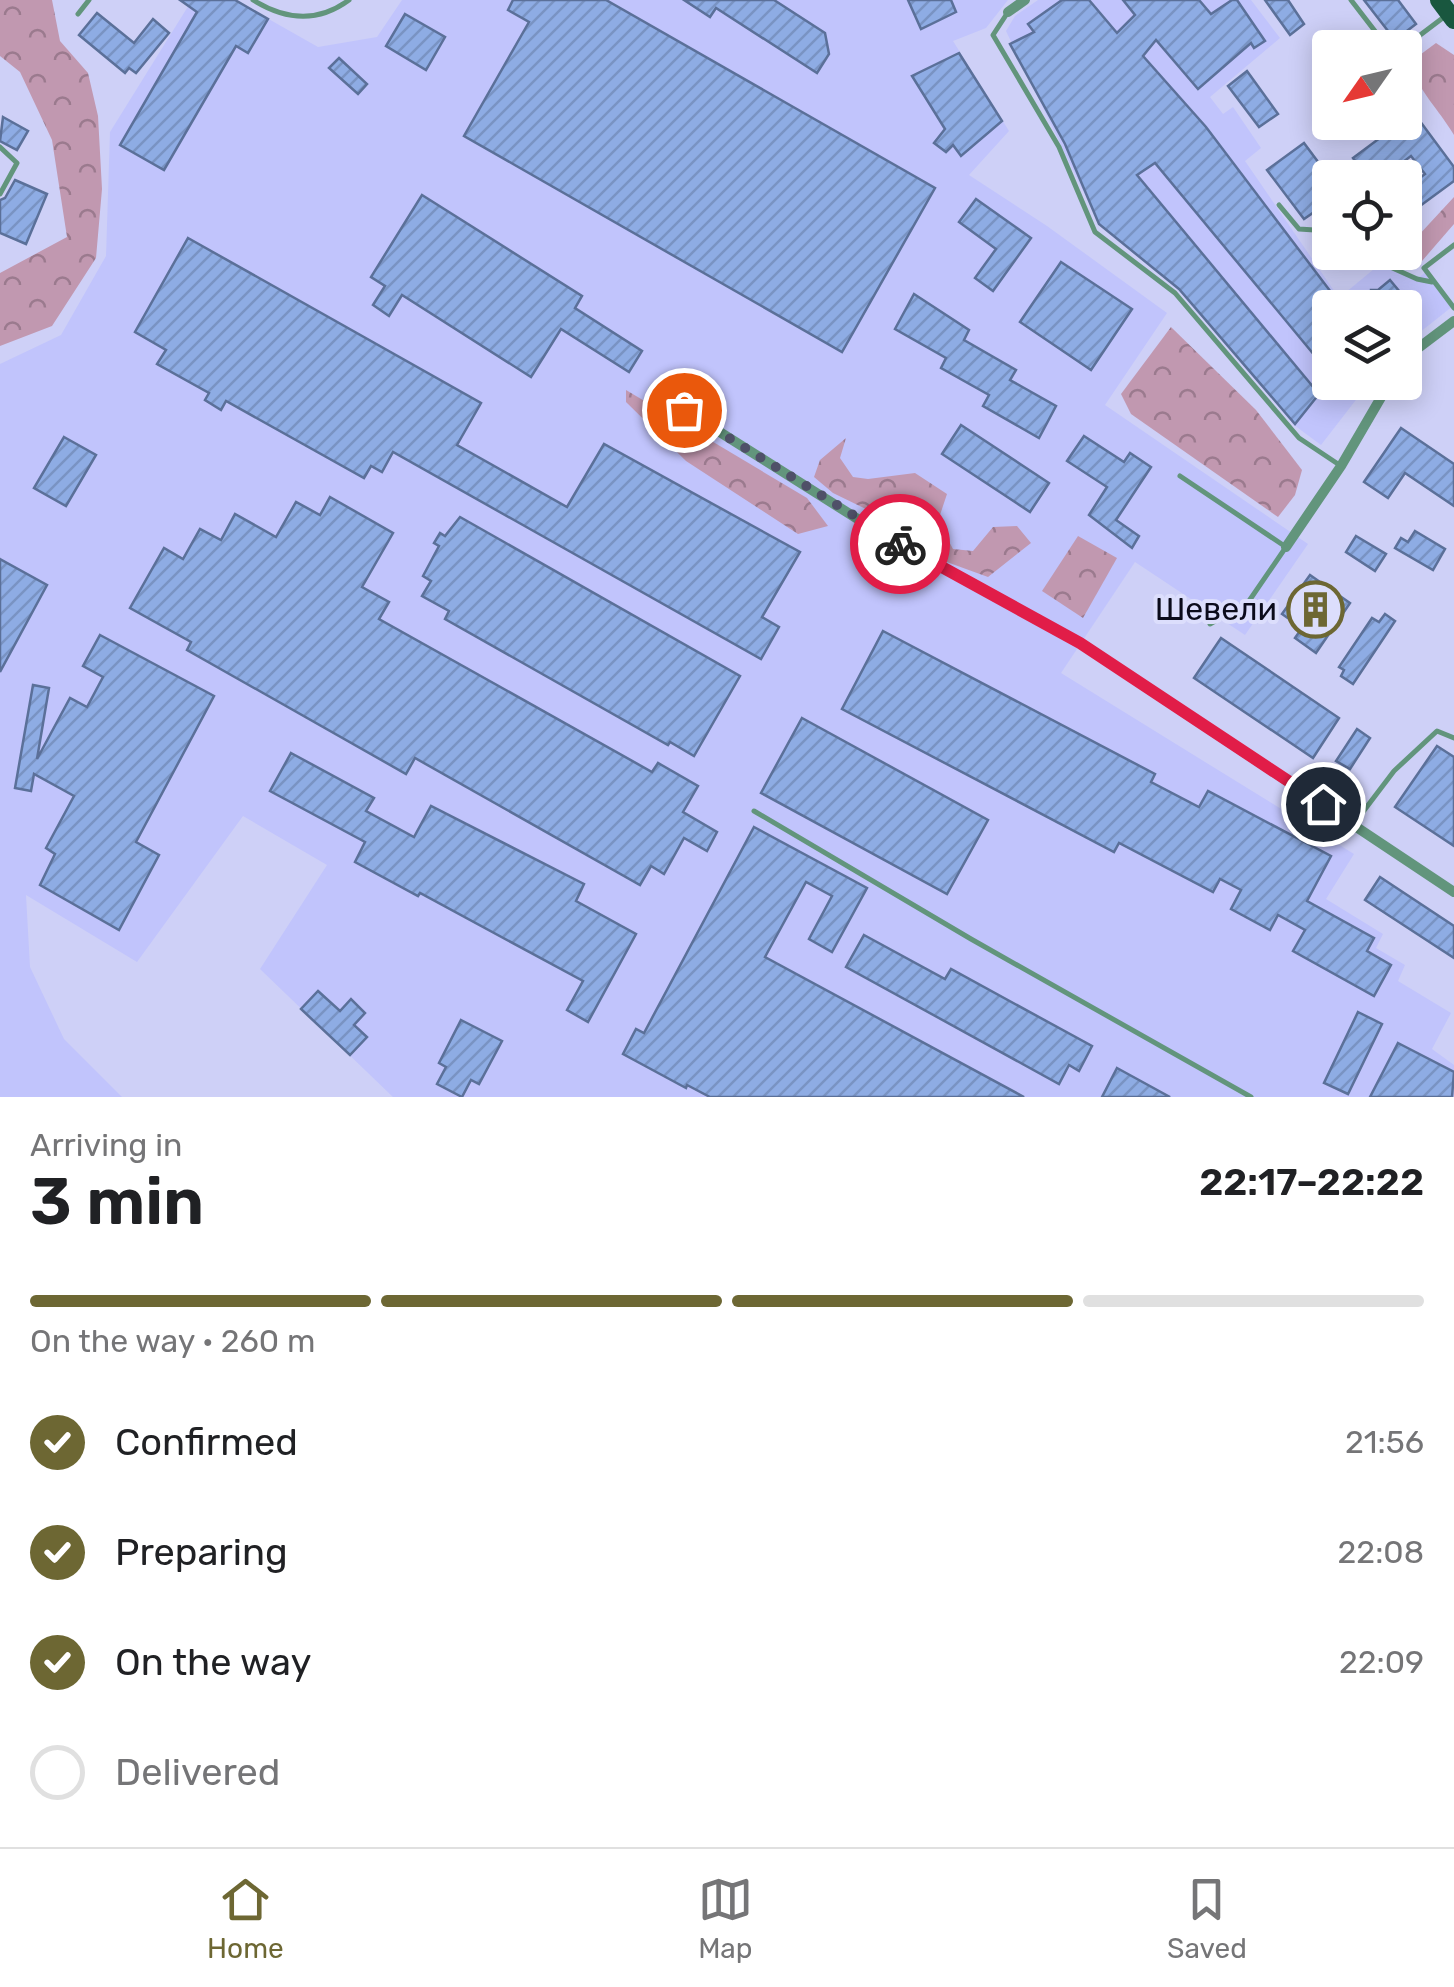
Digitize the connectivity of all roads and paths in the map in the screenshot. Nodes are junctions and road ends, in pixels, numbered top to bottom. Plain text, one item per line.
1 (89, 0) edge
2 (253, 0) edge
3 (350, 0) edge
4 (1024, 0) edge
5 (1351, 0) edge
6 (1449, 10) edge
7 (1008, 12) joint
8 (78, 14) dead end
9 (1374, 30) edge
10 (1422, 32) edge
11 (0, 147) edge
12 (0, 194) edge
13 (1279, 205) dead end
14 (1312, 230) edge
15 (1454, 245) edge
16 (1397, 270) edge
17 (1435, 282) junction
18 (1454, 308) edge
19 (1454, 321) edge
20 (1422, 345) edge
21 (653, 390) dead end
22 (1380, 400) edge
23 (1341, 466) junction
24 (1180, 476) dead end
25 (1286, 547) junction
26 (1210, 624) dead end
27 (1454, 738) edge
28 (754, 811) dead end
29 (1353, 824) junction
30 (1454, 892) edge
31 (1250, 1097) edge

1 - 8 lane
2 - 3 lane
4 - 7 street
5 - 9 lane
6 - 10 lane
7 - 23 lane
11 - 12 lane
13 - 14 lane
15 - 17 lane
16 - 17 lane
17 - 18 lane
19 - 20 street
21 - 29 street
22 - 23 street
23 - 25 street
24 - 25 lane
25 - 26 lane
27 - 29 lane
28 - 31 lane
29 - 30 street

